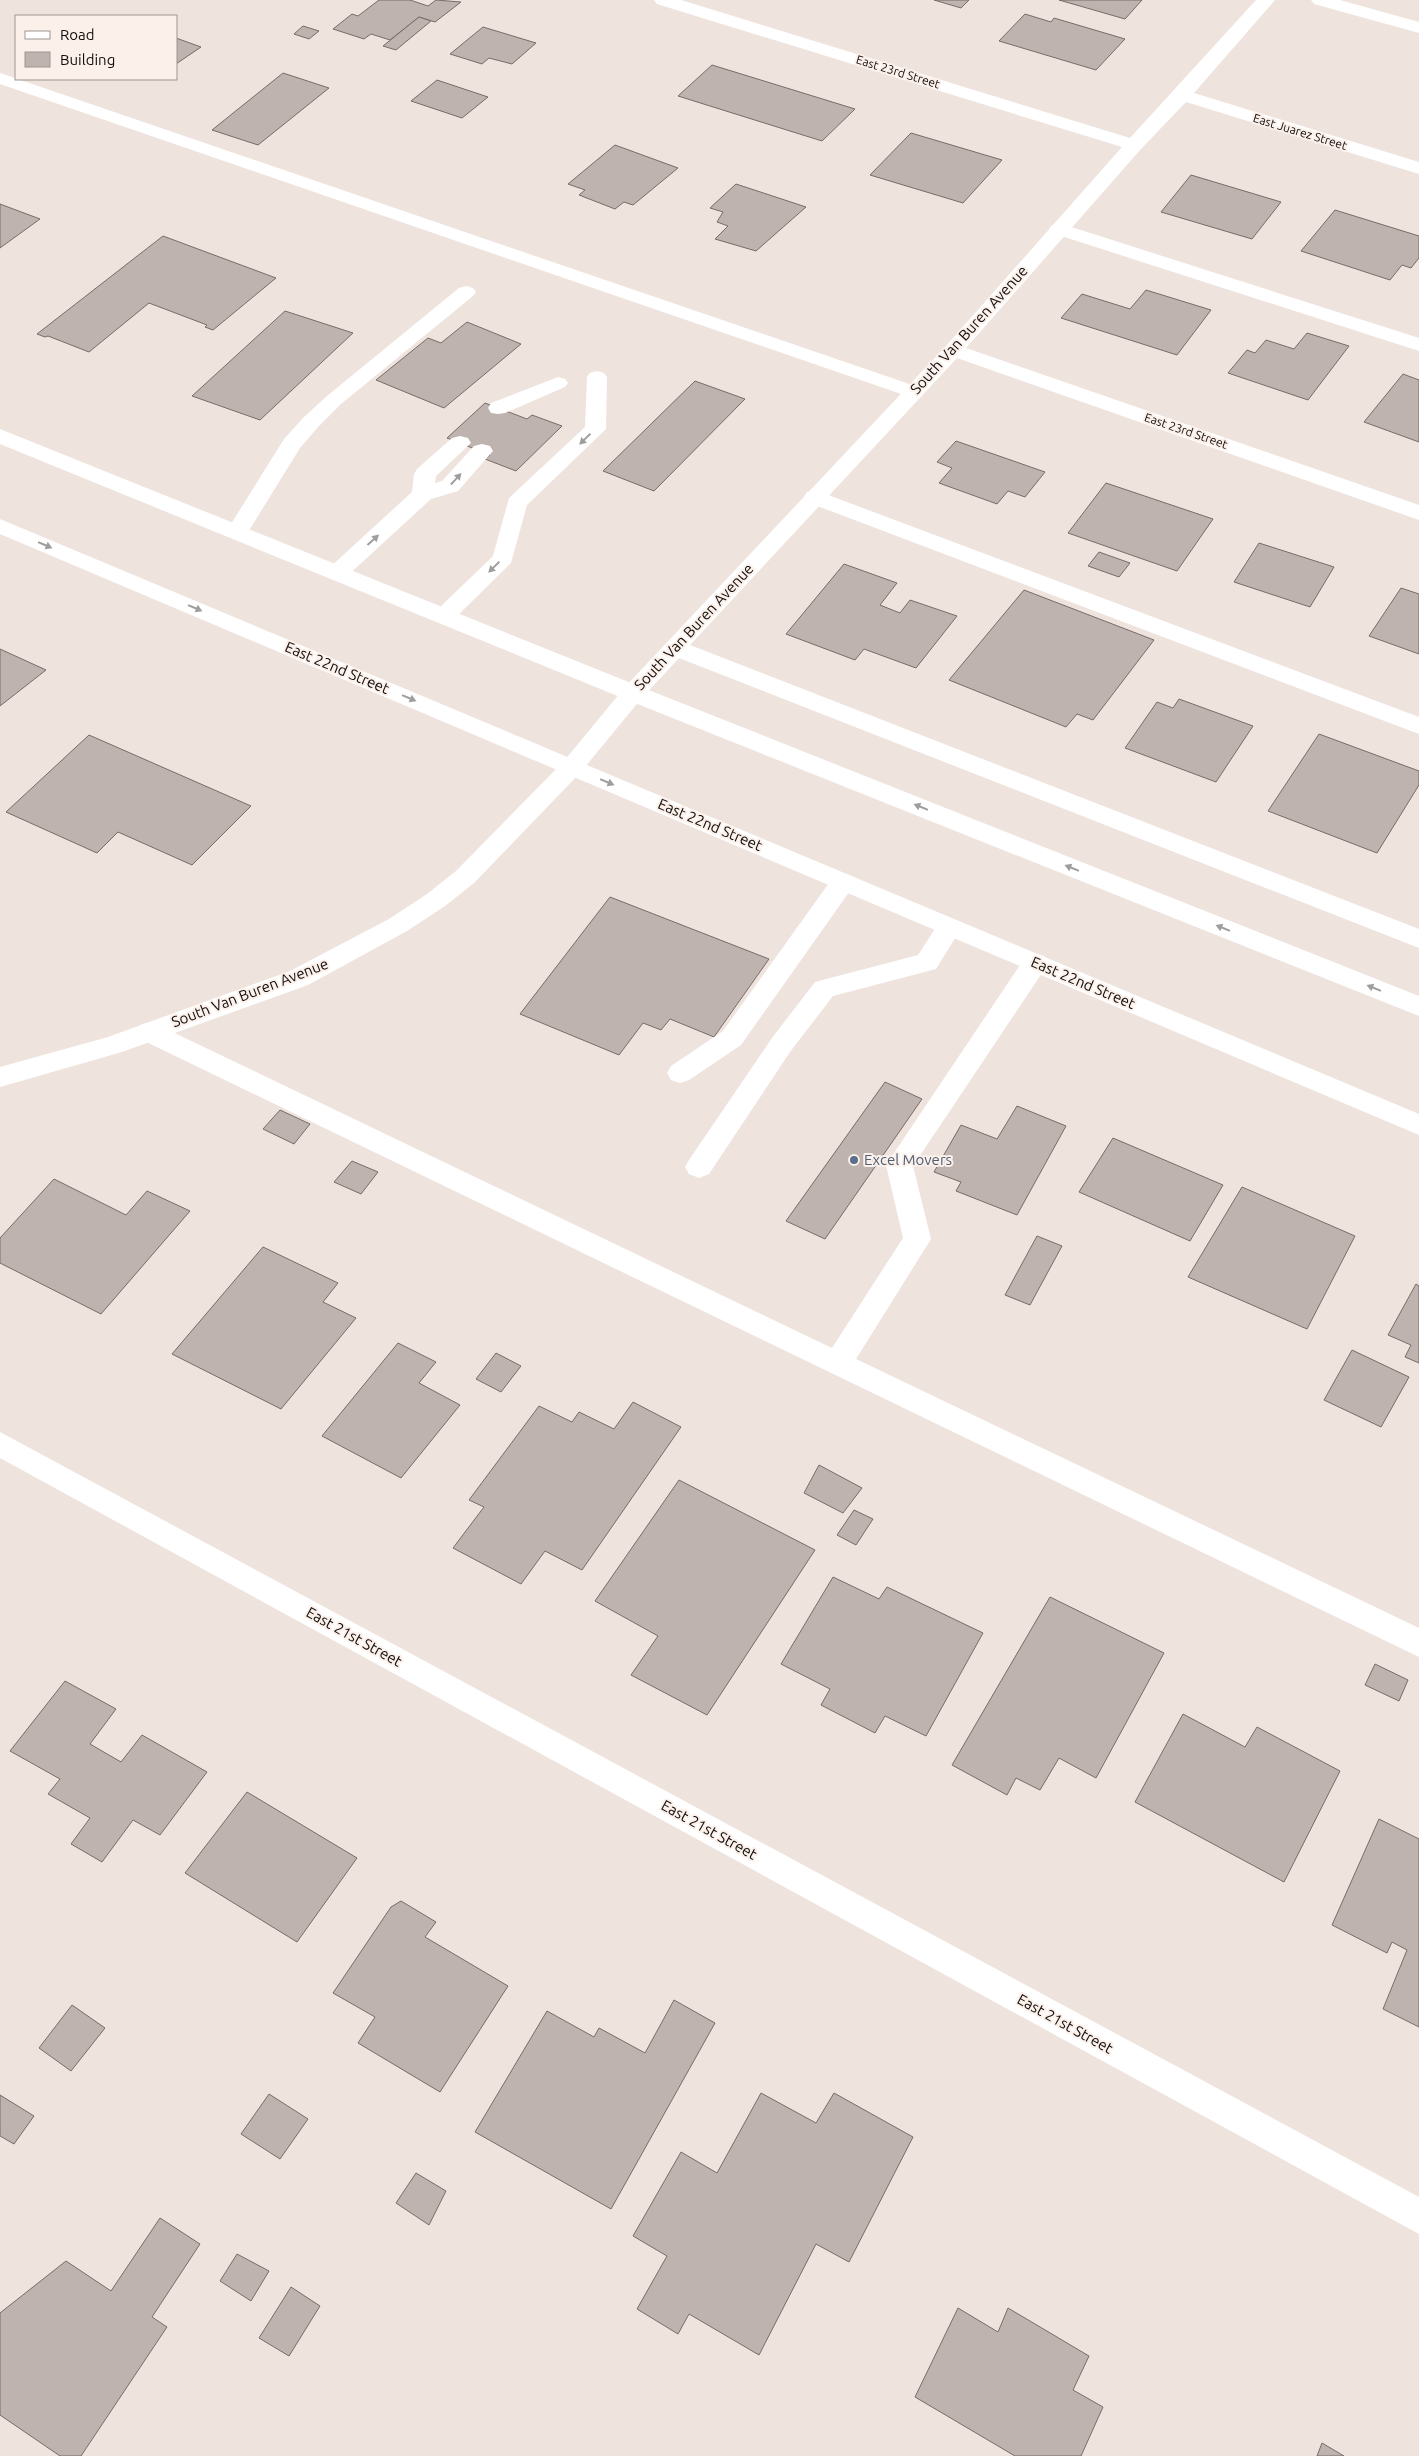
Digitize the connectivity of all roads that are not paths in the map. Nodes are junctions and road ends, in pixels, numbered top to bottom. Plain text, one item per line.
1 (663, 0) edge
2 (1266, 0) edge
3 (1320, 0) edge
4 (1419, 28) edge
5 (0, 78) edge
6 (1182, 95) junction
7 (1134, 144) junction
8 (1419, 168) edge
9 (1059, 229) junction
10 (466, 292) dead end
11 (1419, 345) edge
12 (953, 350) junction
13 (598, 377) dead end
14 (914, 392) junction
15 (498, 408) dead end
16 (521, 416) dead end
17 (0, 436) edge
18 (460, 443) dead end
19 (482, 452) dead end
20 (423, 494) junction
21 (815, 497) junction
22 (1419, 513) edge
23 (0, 526) edge
24 (237, 532) junction
25 (337, 572) junction
26 (444, 616) junction
27 (675, 648) junction
28 (633, 692) junction
29 (1419, 726) edge
30 (572, 767) junction
31 (843, 882) junction
32 (950, 927) junction
33 (1419, 940) edge
34 (1035, 963) junction
35 (1419, 1006) edge
36 (149, 1032) junction
37 (680, 1073) dead end
38 (0, 1077) edge
39 (1419, 1125) edge
40 (699, 1167) dead end
41 (838, 1364) junction
42 (0, 1444) edge
43 (1419, 1643) edge
44 (1419, 2216) edge

1 - 7 street, East 23rd Street
2 - 6 street, South Van Buren Avenue
3 - 4 street
5 - 14 street
6 - 7 street, South Van Buren Avenue
6 - 8 street, East Juarez Street
7 - 9 street, South Van Buren Avenue
9 - 11 street
9 - 12 street, South Van Buren Avenue
10 - 24 street
12 - 14 street, South Van Buren Avenue
12 - 22 street, East 23rd Street
13 -> 26 street
14 - 21 street, South Van Buren Avenue
15 - 16 street
17 - 24 street
18 - 20 street
20 -> 19 street
25 -> 20 street
21 - 27 street, South Van Buren Avenue
21 - 29 street
23 -> 30 street, East 22nd Street
24 - 25 street
25 - 26 street
26 - 28 street
27 - 28 street, South Van Buren Avenue
27 - 33 street
28 - 30 street, South Van Buren Avenue
35 -> 28 street
30 -> 31 street, East 22nd Street
30 - 36 street, South Van Buren Avenue
31 - 32 street, East 22nd Street
31 - 37 street
32 - 34 street, East 22nd Street
32 - 40 street
34 - 39 street, East 22nd Street
34 - 41 street
36 - 38 street, South Van Buren Avenue
36 - 41 street
41 - 43 street
42 - 44 street, East 21st Street

